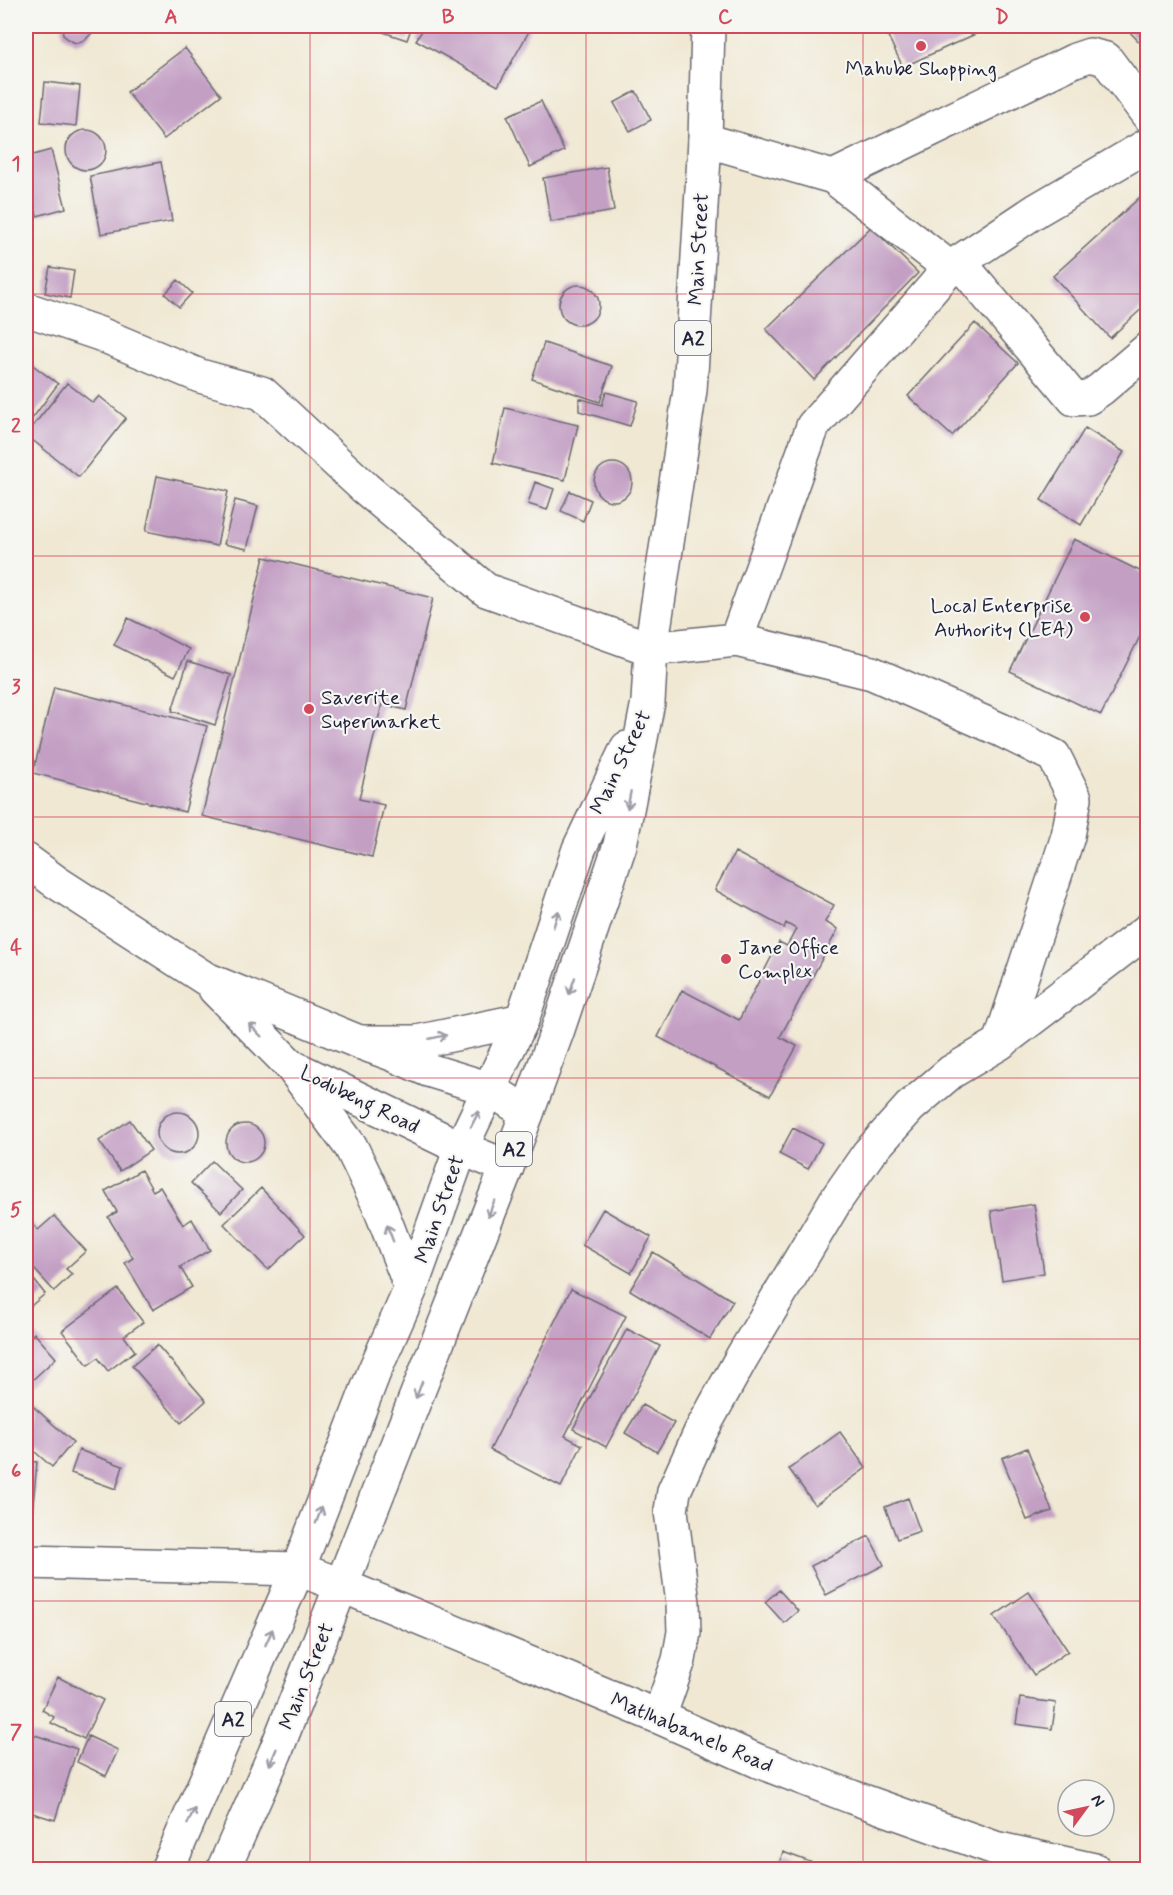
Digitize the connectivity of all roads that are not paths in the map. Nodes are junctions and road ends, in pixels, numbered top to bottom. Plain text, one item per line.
1 (708, 26) edge
2 (1148, 115) edge
3 (705, 140) junction
4 (1148, 145) edge
5 (833, 177) junction
6 (950, 268) junction
7 (26, 309) edge
8 (1148, 349) edge
9 (736, 640) junction
10 (651, 649) junction
11 (648, 702) junction
12 (26, 860) edge
13 (1148, 930) edge
14 (206, 979) junction
15 (522, 1020) junction
16 (359, 1042) junction
17 (1000, 1043) junction
18 (291, 1066) junction
19 (490, 1089) junction
20 (527, 1113) junction
21 (461, 1148) junction
22 (507, 1167) junction
23 (411, 1288) junction
24 (26, 1562) edge
25 (298, 1569) junction
26 (342, 1586) junction
27 (659, 1717) junction
28 (992, 1858) edge
29 (167, 1869) edge
30 (223, 1869) edge
31 (1095, 1869) edge

1 - 3 main road, Main Street / A2
2 - 5 main road
3 - 5 main road
3 - 10 main road, Main Street / A2
4 - 6 main road
5 - 6 main road
6 - 8 main road
6 - 9 main road
7 - 10 main road
9 - 10 main road
9 - 17 main road
10 - 11 main road, A2
15 -> 11 main road, Main Street / A2
11 -> 20 main road, Main Street / A2
12 - 14 main road, Lodubeng Road
13 - 17 main road
14 - 16 main road, Lodubeng Road
18 -> 14 main road, Lodubeng Road
16 -> 15 main road
15 - 19 main road, Main Street / A2
16 - 19 main road, Lodubeng Road
17 - 27 main road
18 - 21 main road, Lodubeng Road
23 -> 18 main road
19 - 20 main road, Lodubeng Road
21 -> 19 main road, Main Street / A2
20 - 22 main road, Main Street / A2
21 - 22 main road, Lodubeng Road
21 - 23 main road, Main Street / A2
22 -> 26 main road, Main Street / A2
25 -> 23 main road, Main Street / A2
24 - 25 main road, Matlhabanelo Road
25 - 26 main road, Matlhabanelo Road
29 -> 25 main road, Main Street / A2
26 - 27 main road, Matlhabanelo Road
26 -> 30 main road, Main Street / A2
27 - 28 main road, Matlhabanelo Road
28 - 31 main road, Matlhabanelo Road

